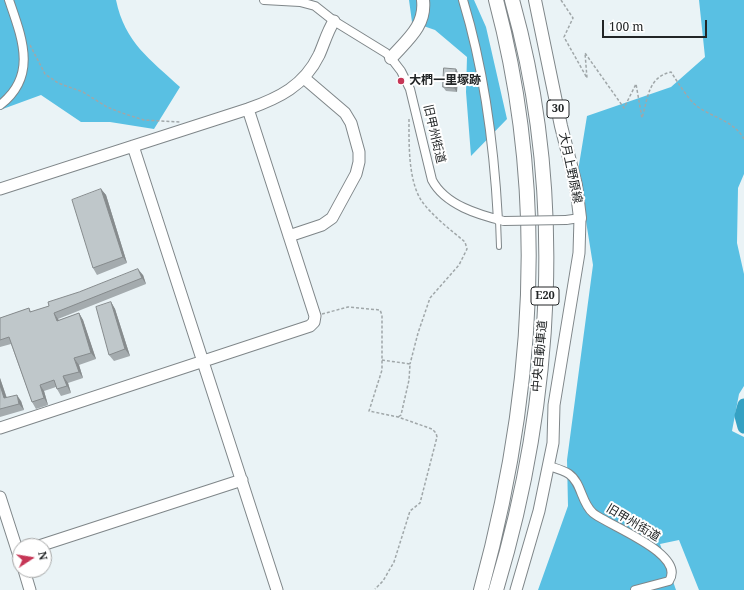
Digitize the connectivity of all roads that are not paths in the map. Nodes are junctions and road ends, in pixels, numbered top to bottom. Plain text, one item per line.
1 (9, 0) edge
2 (264, 0) edge
3 (423, 0) edge
4 (463, 0) edge
5 (496, 0) edge
6 (512, 0) edge
7 (535, 0) edge
8 (334, 21) junction
9 (391, 58) junction
10 (304, 78) junction
11 (0, 105) edge
12 (248, 109) junction
13 (133, 146) junction
14 (0, 189) edge
15 (580, 218) junction
16 (501, 221) junction
17 (289, 236) junction
18 (499, 247) dead end
19 (202, 361) junction
20 (0, 428) edge
21 (548, 466) junction
22 (242, 480) junction
23 (0, 497) edge
24 (14, 538) edge
25 (52, 542) edge
26 (26, 578) edge
27 (30, 590) edge
28 (277, 590) edge
29 (481, 590) edge
30 (496, 590) edge
31 (516, 590) edge
32 (635, 590) edge

1 - 11 street
2 - 8 street, 旧甲州街道
3 - 9 main road
4 - 16 street
5 - 29 highway, 中央自動車道 / E20
6 - 30 highway, 中央自動車道 / E20
7 - 15 main road, 大月上野原線 / 30
8 - 9 street, 旧甲州街道
8 - 10 street
9 - 16 street, 旧甲州街道
10 - 12 street
10 - 17 street
12 - 13 street
12 - 17 street
13 - 14 street
13 - 19 street
15 - 16 street, 旧甲州街道, bridge
15 - 21 street
16 - 18 lane
17 - 19 street
19 - 20 street
19 - 22 street
21 - 31 street
21 - 32 street, 旧甲州街道
22 - 25 street
22 - 28 street
23 - 24 street
26 - 27 street

